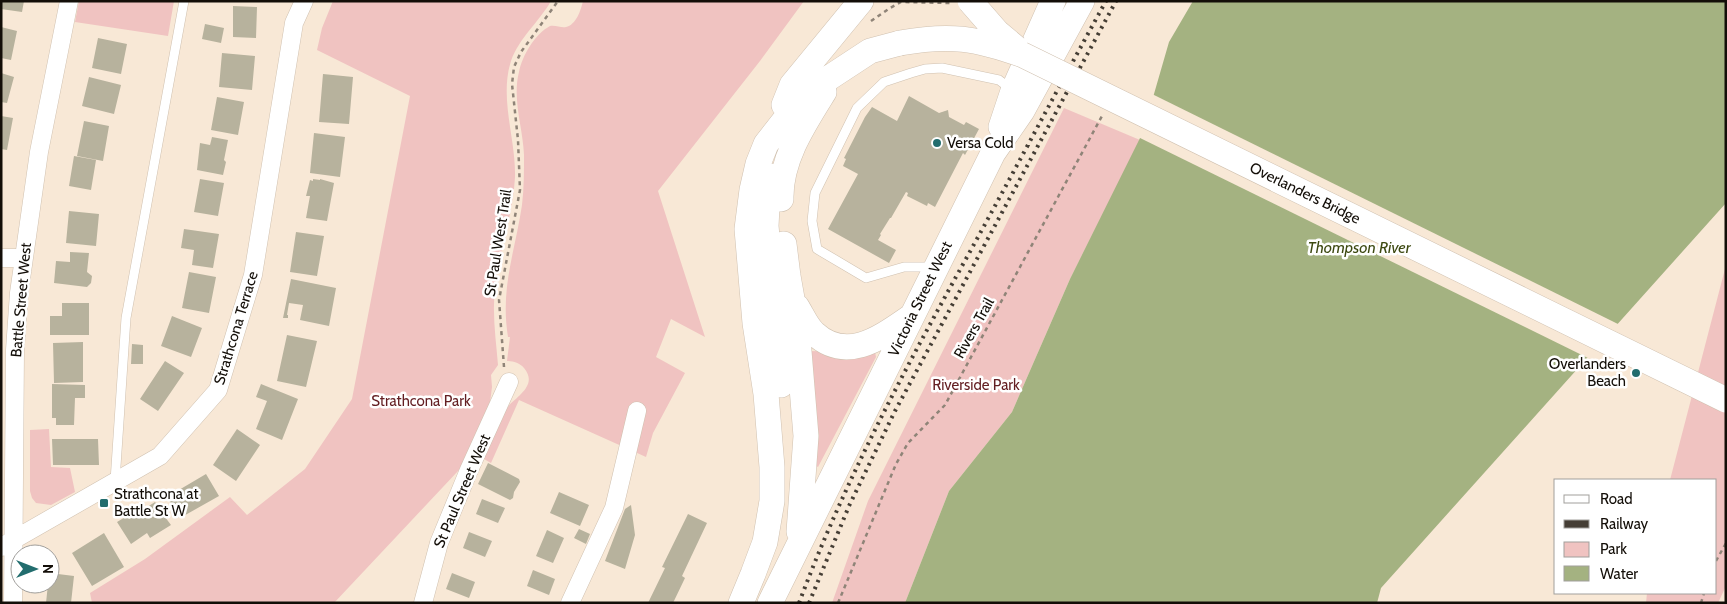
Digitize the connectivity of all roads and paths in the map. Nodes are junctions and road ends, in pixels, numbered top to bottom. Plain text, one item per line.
1 (68, 1) edge
2 (184, 1) edge
3 (304, 1) edge
4 (558, 1) edge
5 (861, 1) edge
6 (1082, 1) edge
7 (961, 2) edge
8 (897, 4) dead end
9 (1050, 5) edge
10 (1023, 55) junction
11 (841, 69) junction
12 (826, 89) junction
13 (1017, 101) junction
14 (1103, 115) dead end
15 (766, 144) junction
16 (1, 258) edge
17 (23, 258) junction
18 (936, 267) junction
19 (793, 300) junction
20 (911, 317) junction
21 (509, 382) joint
22 (1726, 400) edge
23 (637, 411) dead end
24 (115, 482) junction
25 (7, 543) edge
26 (1726, 543) edge
27 (798, 547) junction
28 (1717, 559) edge
29 (13, 603) edge
30 (423, 603) edge
31 (570, 603) edge
32 (741, 603) edge
33 (755, 603) edge
34 (770, 603) edge
35 (838, 603) edge

1 - 17 street, Battle Street West
2 - 24 lane
3 - 24 street, Strathcona Terrace
4 - 21 path, St Paul West Trail
5 - 15 main road
6 - 13 main road, Victoria Street West
7 - 8 path
7 - 10 main road, bridge
9 - 13 main road
10 - 11 main road, Overlanders Bridge, bridge
10 - 22 main road, Overlanders Bridge, bridge
11 - 12 main road
11 - 15 main road
12 - 19 main road
12 - 33 main road
13 - 18 main road, Victoria Street West
13 - 18 lane
14 - 35 path, Rivers Trail
15 - 32 main road
16 - 17 street
17 - 25 street, Battle Street West
18 - 20 main road, Victoria Street West
19 - 20 main road
19 - 27 main road
20 - 27 main road, Victoria Street West
21 - 30 street, St Paul Street West
23 - 31 street
24 - 25 street, Strathcona Terrace
25 - 29 street, Battle Street West
26 - 28 path
27 - 34 main road, Victoria Street West

